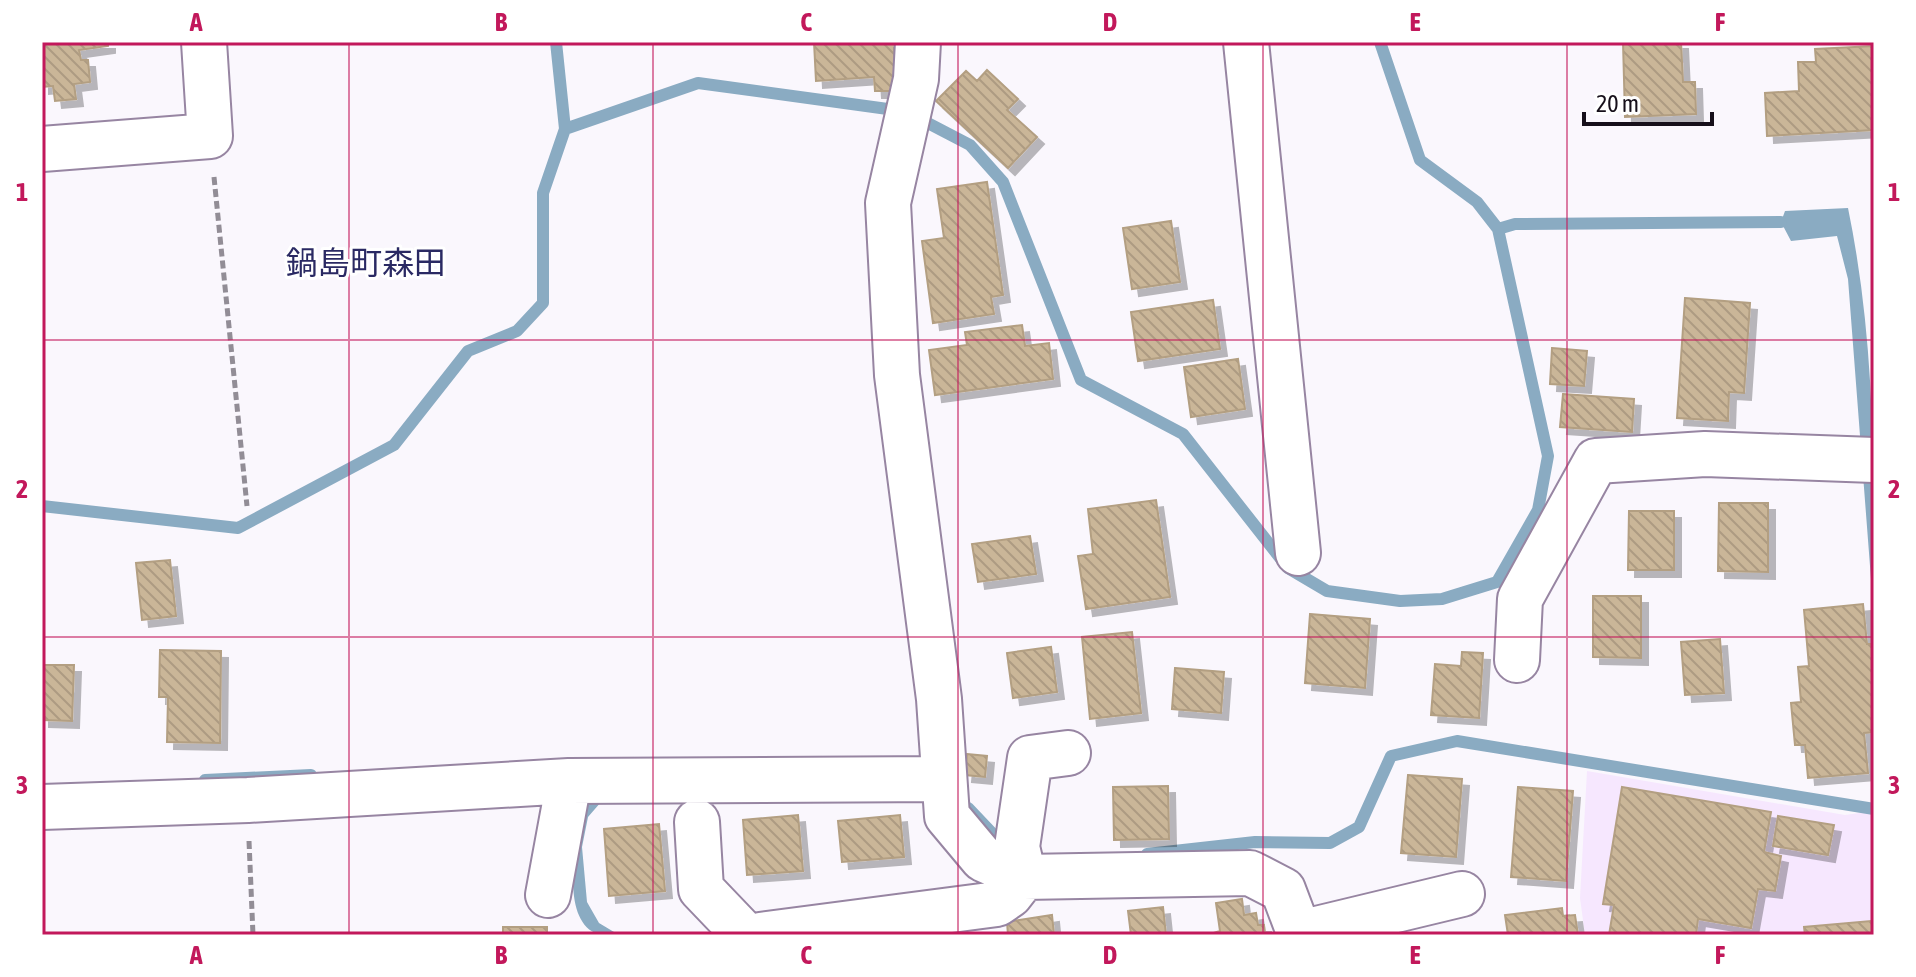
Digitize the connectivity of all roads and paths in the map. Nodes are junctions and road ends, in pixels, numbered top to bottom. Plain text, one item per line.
1 (204, 42) edge
2 (918, 42) edge
3 (1246, 42) edge
4 (210, 136) junction
5 (42, 149) edge
6 (1866, 460) edge
7 (247, 506) dead end
8 (1298, 553) dead end
9 (1517, 660) dead end
10 (1068, 753) dead end
11 (584, 781) junction
12 (945, 798) junction
13 (248, 800) junction
14 (42, 807) edge
15 (697, 822) dead end
16 (1020, 862) junction
17 (548, 895) dead end
18 (1444, 917) edge
19 (945, 923) edge
20 (1300, 934) edge
21 (253, 935) edge
22 (745, 935) edge
23 (760, 935) edge

1 - 4 street
2 - 12 street
3 - 8 street
4 - 5 street
4 - 7 path
6 - 9 street
10 - 16 street
11 - 12 street
11 - 13 street
11 - 17 street
12 - 16 street
13 - 14 street
13 - 21 path
15 - 22 street
16 - 19 street
16 - 20 street
18 - 20 street
19 - 23 street

